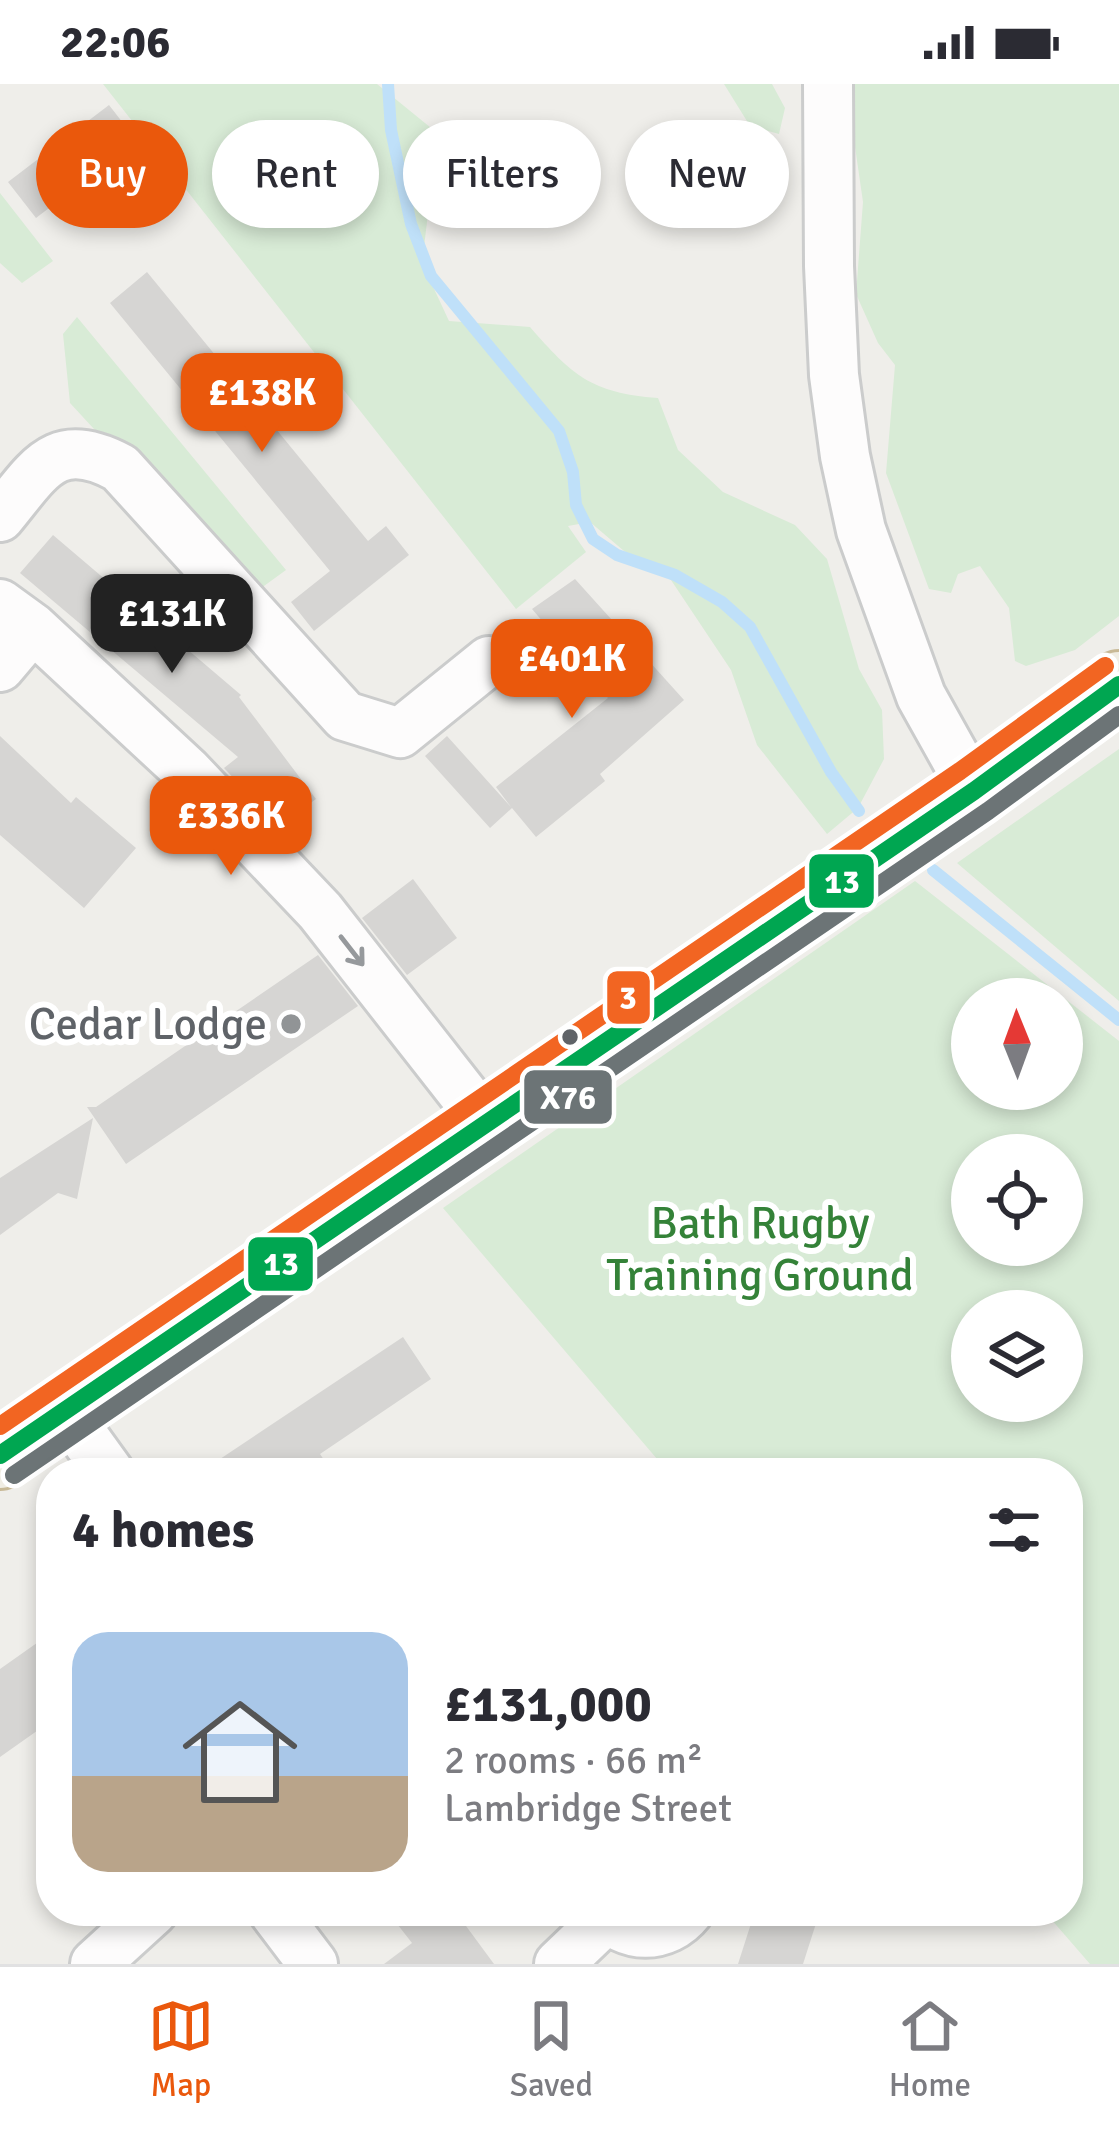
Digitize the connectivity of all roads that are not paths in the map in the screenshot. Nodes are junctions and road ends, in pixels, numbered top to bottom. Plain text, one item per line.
1 (828, 84) edge
2 (0, 517) edge
3 (16, 616) edge
4 (489, 661) dead end
5 (0, 667) edge
6 (1119, 685) edge
7 (974, 791) junction
8 (486, 1123) junction
9 (66, 1412) junction
10 (0, 1455) edge
11 (99, 1458) edge
12 (136, 1926) edge
13 (284, 1926) edge
14 (593, 1926) edge
15 (624, 1926) edge
16 (670, 1926) edge
17 (94, 1964) edge
18 (313, 1964) edge
19 (559, 1964) edge

1 - 7 street
2 - 4 street
3 - 5 street
3 -> 8 street
6 - 7 highway
7 - 8 highway
8 - 9 highway
9 - 10 highway
9 - 11 street
12 - 17 street
13 - 18 street
14 - 19 street
15 - 16 street

